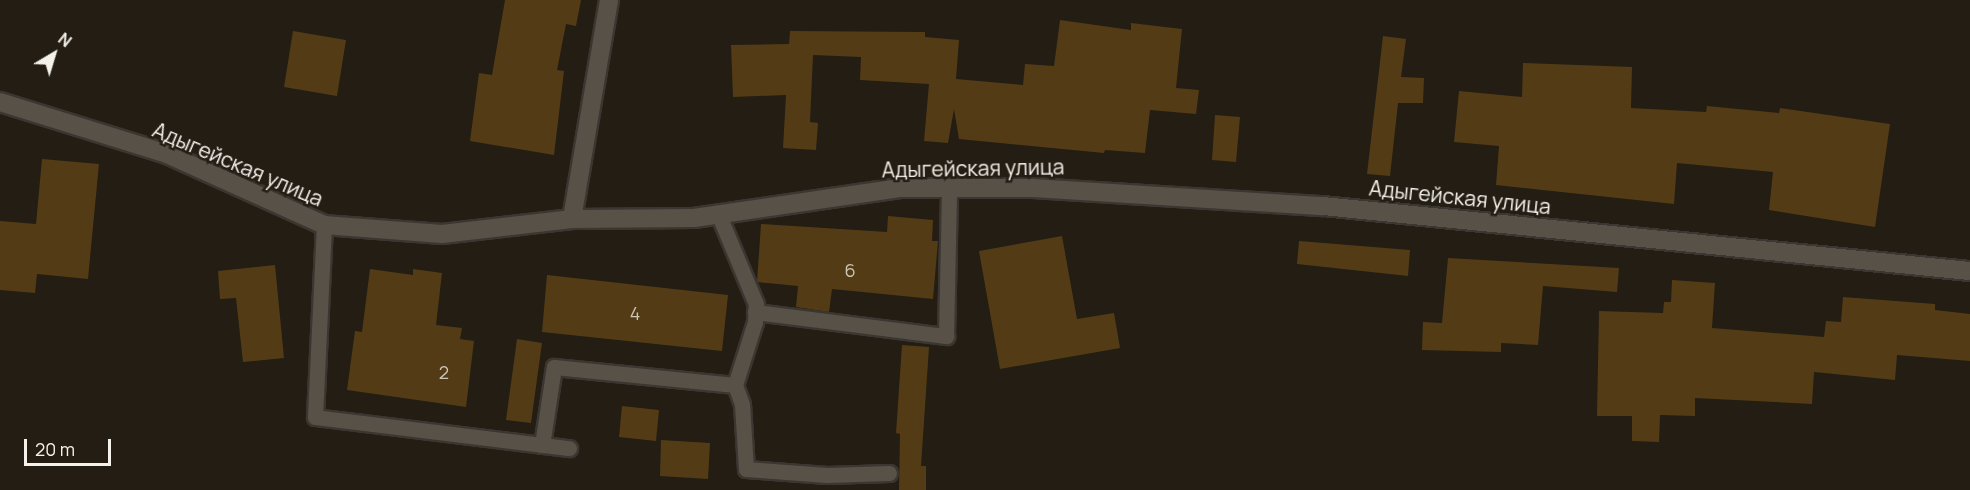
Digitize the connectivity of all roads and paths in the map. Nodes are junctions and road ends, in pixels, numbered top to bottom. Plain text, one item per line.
1 (609, 0) edge
2 (0, 102) edge
3 (950, 188) junction
4 (718, 213) junction
5 (572, 219) junction
6 (324, 225) junction
7 (1970, 271) edge
8 (755, 312) junction
9 (735, 386) junction
10 (542, 445) junction
11 (569, 448) dead end
12 (889, 473) dead end

1 - 5 street
2 - 6 street, Адыгейская улица
3 - 4 street, Адыгейская улица
3 - 7 street, Адыгейская улица
3 - 8 lane
4 - 5 street, Адыгейская улица
4 - 8 lane
5 - 6 street, Адыгейская улица
6 - 10 lane
8 - 9 lane
9 - 10 lane
9 - 12 lane
10 - 11 lane

